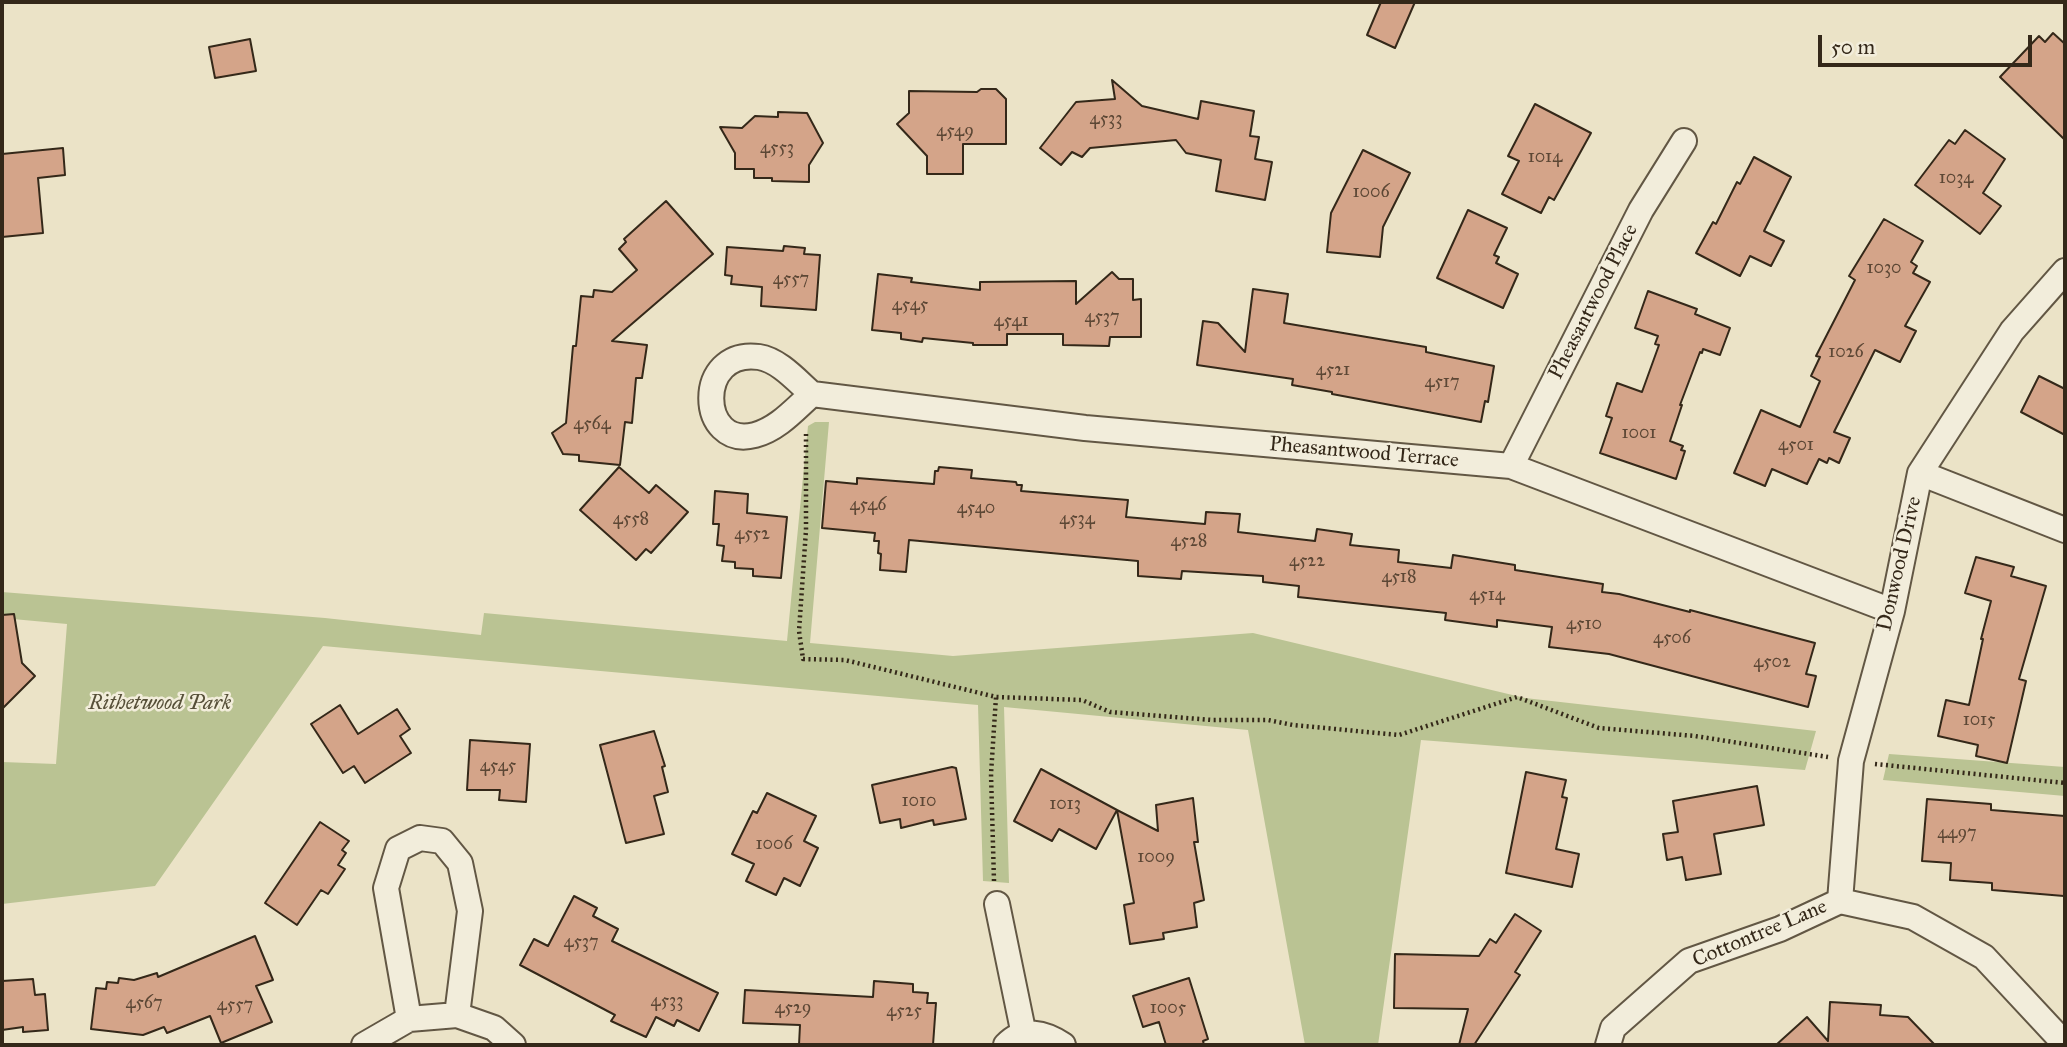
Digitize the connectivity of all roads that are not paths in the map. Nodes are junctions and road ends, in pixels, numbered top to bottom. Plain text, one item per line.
1 (1684, 141) dead end
2 (2065, 271) edge
3 (812, 394) road end
4 (1511, 466) junction
5 (1920, 473) junction
6 (2065, 530) edge
7 (1892, 611) junction
8 (1840, 901) junction
9 (997, 904) road end
10 (457, 1015) junction
11 (409, 1019) junction
12 (1015, 1040) edge
13 (2065, 1044) edge
14 (364, 1045) edge
15 (513, 1045) edge
16 (1063, 1045) edge
17 (1608, 1045) edge

1 - 4 street, Pheasantwood Place
2 - 5 street, Donwood Drive
3 - 4 street, Pheasantwood Terrace
4 - 7 street, Pheasantwood Terrace
5 - 6 street
5 - 7 street, Donwood Drive
7 - 8 street, Donwood Drive
8 - 13 street, Cottontree Lane
8 - 17 street, Cottontree Lane
9 - 12 street
10 - 11 street
10 - 11 street
10 - 15 street
11 - 14 street
12 - 16 street

